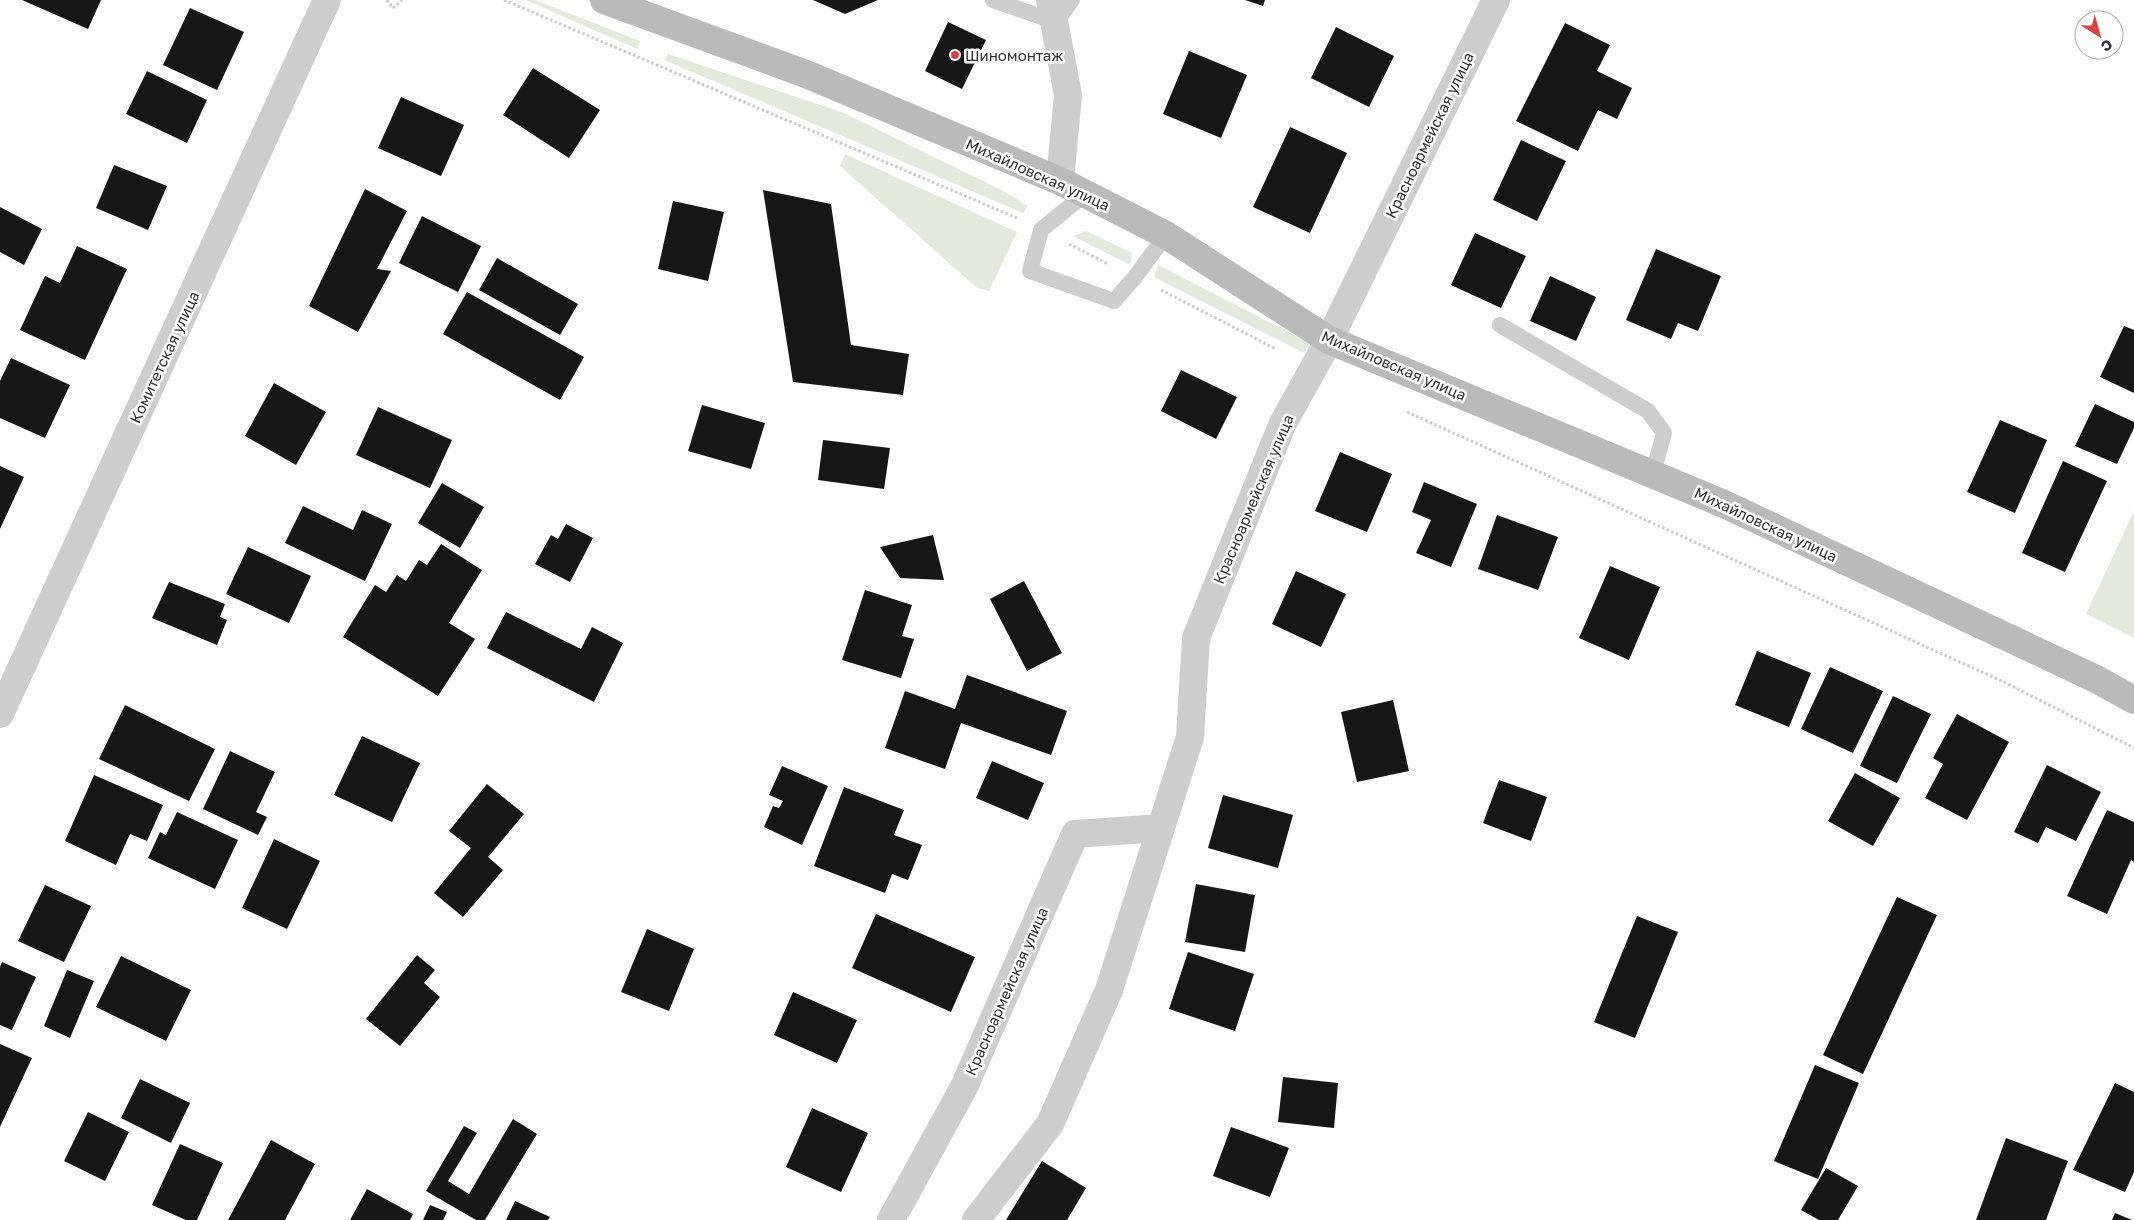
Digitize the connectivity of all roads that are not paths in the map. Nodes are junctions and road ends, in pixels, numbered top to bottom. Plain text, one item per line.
1 (327, 0) edge
2 (604, 0) edge
3 (993, 0) edge
4 (1072, 0) edge
5 (1496, 0) edge
6 (1053, 11) edge
7 (1060, 181) junction
8 (1085, 194) junction
9 (1166, 235) junction
10 (1500, 325) dead end
11 (1329, 340) junction
12 (1653, 473) junction
13 (2134, 700) edge
14 (0, 714) edge
15 (1161, 828) junction
16 (891, 1220) edge
17 (976, 1220) edge

1 - 14 street, Комитетская улица
2 - 7 main road, Михайловская улица
3 - 6 lane
4 - 6 lane
5 - 11 street, Красноармейская улица
6 - 7 street
7 - 8 main road, Михайловская улица
8 - 9 main road, Михайловская улица
8 - 9 lane
9 - 11 main road, Михайловская улица
10 - 12 lane
11 - 12 main road, Михайловская улица
11 - 15 street, Красноармейская улица
12 - 13 main road, Михайловская улица
15 - 16 street, Красноармейская улица
15 - 17 street, Красноармейская улица

